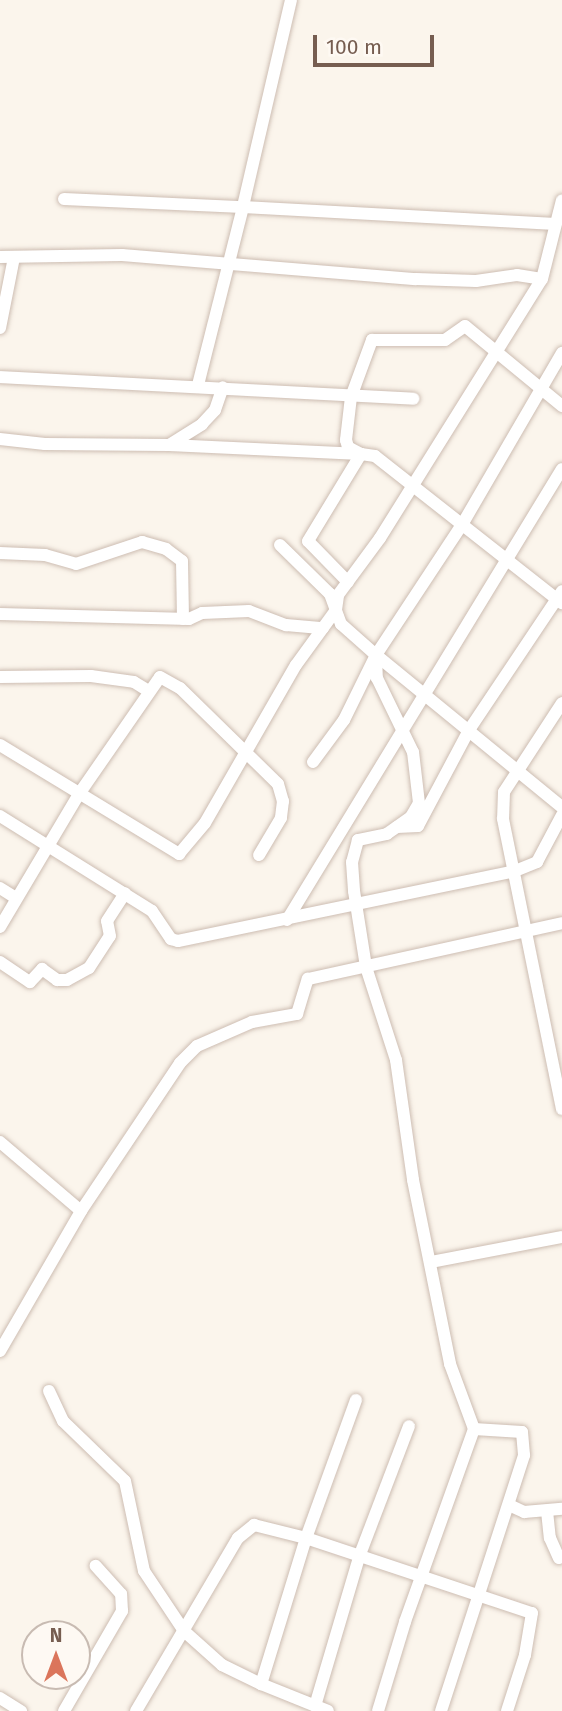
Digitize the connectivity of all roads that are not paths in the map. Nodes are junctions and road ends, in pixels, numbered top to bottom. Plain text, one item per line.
1 (291, 0) edge
2 (64, 199) dead end
3 (562, 200) edge
4 (243, 207) junction
5 (556, 224) junction
6 (0, 257) edge
7 (15, 257) junction
8 (230, 264) junction
9 (542, 279) junction
10 (0, 328) edge
11 (495, 351) junction
12 (562, 353) edge
13 (0, 377) edge
14 (198, 386) junction
15 (223, 387) junction
16 (541, 388) junction
17 (351, 397) junction
18 (413, 399) dead end
19 (562, 406) edge
20 (0, 439) edge
21 (169, 445) junction
22 (361, 454) junction
23 (562, 468) edge
24 (414, 483) junction
25 (463, 523) junction
26 (280, 545) dead end
27 (0, 553) edge
28 (509, 561) junction
29 (348, 582) junction
30 (560, 598) edge
31 (336, 611) junction
32 (0, 614) edge
33 (183, 619) junction
34 (323, 628) junction
35 (376, 655) junction
36 (0, 677) edge
37 (147, 690) junction
38 (424, 694) junction
39 (562, 703) edge
40 (403, 728) junction
41 (469, 730) junction
42 (0, 746) edge
43 (245, 751) junction
44 (313, 762) dead end
45 (519, 772) junction
46 (79, 794) junction
47 (562, 807) edge
48 (562, 815) edge
49 (0, 816) edge
50 (397, 827) junction
51 (49, 846) junction
52 (259, 856) dead end
53 (515, 871) junction
54 (0, 888) edge
55 (125, 893) junction
56 (16, 898) junction
57 (356, 906) junction
58 (287, 920) junction
59 (562, 923) edge
60 (0, 927) edge
61 (527, 931) junction
62 (0, 962) edge
63 (366, 967) junction
64 (562, 1109) edge
65 (0, 1142) edge
66 (81, 1211) junction
67 (562, 1237) edge
68 (430, 1262) junction
69 (0, 1318) edge
70 (12, 1326) junction
71 (0, 1351) edge
72 (49, 1391) dead end
73 (356, 1401) dead end
74 (409, 1426) dead end
75 (474, 1429) junction
76 (509, 1505) junction
77 (562, 1509) edge
78 (547, 1511) junction
79 (306, 1538) junction
80 (359, 1557) junction
81 (559, 1558) dead end
82 (96, 1566) dead end
83 (423, 1577) junction
84 (480, 1594) junction
85 (184, 1631) junction
86 (261, 1684) junction
87 (0, 1698) edge
88 (315, 1706) junction
89 (21, 1711) edge
90 (64, 1711) edge
91 (136, 1711) edge
92 (328, 1711) edge
93 (378, 1711) edge
94 (441, 1711) edge
95 (507, 1711) edge

1 - 4 street
2 - 4 street
3 - 5 street
4 - 5 street
4 - 8 street
5 - 9 street
6 - 7 street
7 - 8 street
7 - 10 street
8 - 9 street
8 - 14 street
9 - 11 street
11 - 16 street
11 - 17 street
11 - 24 street
12 - 16 street
13 - 14 street
14 - 15 street
15 - 17 street
15 - 21 street
16 - 19 street
16 - 25 street
17 - 18 street
17 - 22 street
20 - 21 street
21 - 22 street
22 - 24 street
22 - 29 street
23 - 28 street
24 - 25 street
24 - 29 street
25 - 28 street
25 - 35 street
26 - 31 street
27 - 33 street
28 - 30 street
28 - 38 street
29 - 31 street
30 - 41 street
31 - 34 street
31 - 35 street
32 - 33 street
33 - 34 street
34 - 43 street
35 - 38 street
35 - 40 street
35 - 44 street
36 - 37 street
37 - 43 street
37 - 46 street
38 - 40 street
38 - 41 street
39 - 45 street
40 - 50 street
40 - 58 street
41 - 45 street
41 - 50 street
42 - 46 street
43 - 46 street
43 - 52 street
45 - 47 street
45 - 53 street
46 - 51 street
48 - 53 street
49 - 51 street
50 - 57 street
51 - 55 street
51 - 56 street
53 - 57 street
53 - 61 street
54 - 56 street
55 - 58 street
55 - 62 street
56 - 60 street
57 - 58 street
57 - 63 street
59 - 61 street
61 - 63 street
61 - 64 street
63 - 66 street
63 - 68 street
65 - 66 street
66 - 70 street
67 - 68 street
68 - 75 street
69 - 70 street
70 - 71 street
72 - 85 street
73 - 79 street
74 - 80 street
75 - 76 street
75 - 83 street
76 - 78 street
76 - 84 street
77 - 78 street
78 - 81 street
79 - 80 street
79 - 85 street
79 - 86 street
80 - 83 street
80 - 88 street
82 - 90 street
83 - 84 street
83 - 93 street
84 - 94 street
84 - 95 street
85 - 86 street
85 - 91 street
86 - 88 street
87 - 89 street
88 - 92 street

